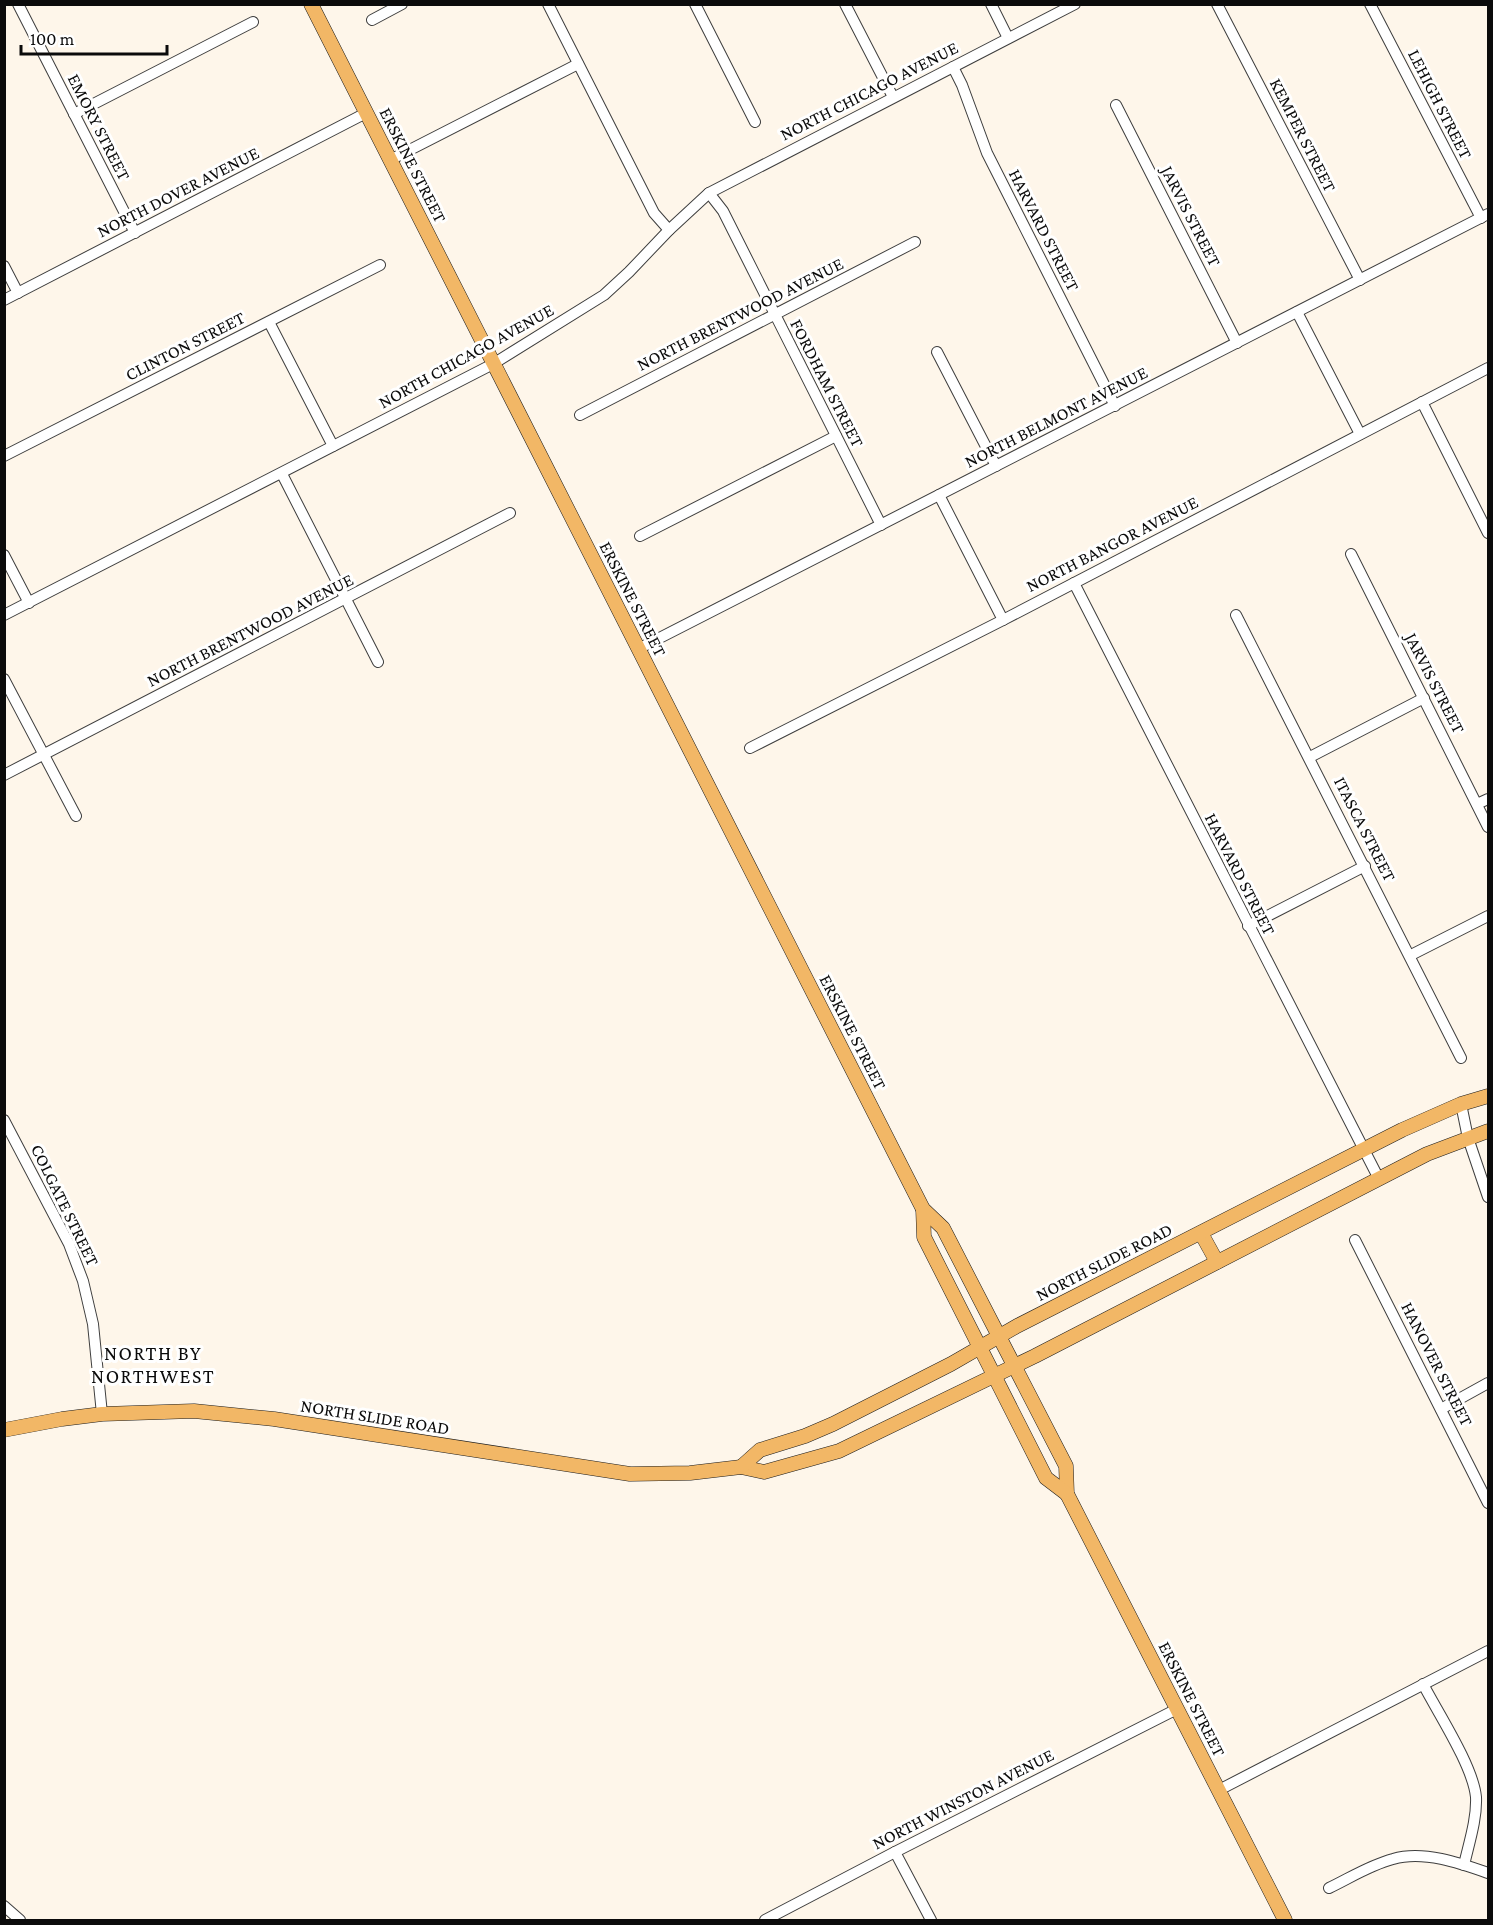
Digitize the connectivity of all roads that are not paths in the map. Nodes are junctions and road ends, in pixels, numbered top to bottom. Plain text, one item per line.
1 (18, 4) edge
2 (311, 4) edge
3 (402, 4) edge
4 (548, 4) edge
5 (695, 4) edge
6 (845, 4) edge
7 (991, 4) edge
8 (1075, 4) edge
9 (1217, 4) edge
10 (1370, 4) edge
11 (372, 20) dead end
12 (253, 22) dead end
13 (1008, 38) junction
14 (578, 64) junction
15 (953, 67) junction
16 (892, 98) junction
17 (1116, 105) dead end
18 (366, 113) junction
19 (74, 114) junction
20 (755, 122) dead end
21 (390, 160) junction
22 (709, 193) junction
23 (1484, 216) edge
24 (669, 230) junction
25 (135, 232) junction
26 (915, 243) dead end
27 (380, 265) dead end
28 (4, 266) edge
29 (1360, 280) junction
30 (18, 293) junction
31 (4, 300) edge
32 (1297, 312) junction
33 (774, 314) junction
34 (269, 322) junction
35 (1237, 343) junction
36 (937, 352) dead end
37 (493, 364) junction
38 (1488, 368) edge
39 (1422, 402) junction
40 (1114, 405) junction
41 (580, 415) dead end
42 (1360, 434) junction
43 (836, 436) junction
44 (333, 446) junction
45 (4, 456) edge
46 (996, 466) junction
47 (282, 474) junction
48 (939, 495) junction
49 (510, 513) dead end
50 (881, 525) junction
51 (1488, 533) edge
52 (640, 536) dead end
53 (1351, 554) dead end
54 (4, 555) edge
55 (1074, 583) junction
56 (346, 598) junction
57 (29, 603) junction
58 (4, 615) edge
59 (1236, 615) dead end
60 (1003, 620) junction
61 (638, 649) junction
62 (378, 662) dead end
63 (4, 679) edge
64 (1424, 698) junction
65 (750, 747) dead end
66 (44, 755) junction
67 (1310, 757) junction
68 (4, 775) edge
69 (1488, 799) edge
70 (1477, 804) junction
71 (76, 816) dead end
72 (1488, 827) edge
73 (1365, 866) junction
74 (1488, 916) edge
75 (1248, 926) junction
76 (1410, 955) junction
77 (1461, 1058) dead end
78 (1488, 1096) edge
79 (1461, 1104) junction
80 (4, 1119) edge
81 (1488, 1131) edge
82 (1468, 1138) junction
83 (1364, 1150) junction
84 (1379, 1179) junction
85 (1488, 1197) edge
86 (923, 1209) junction
87 (1201, 1233) junction
88 (1355, 1240) dead end
89 (1217, 1262) junction
90 (999, 1336) junction
91 (980, 1347) junction
92 (1014, 1366) junction
93 (994, 1375) junction
94 (1488, 1383) edge
95 (1441, 1409) junction
96 (102, 1414) junction
97 (4, 1430) edge
98 (741, 1467) junction
99 (1067, 1494) junction
100 (1488, 1503) edge
101 (1488, 1651) edge
102 (1423, 1684) junction
103 (1177, 1709) junction
104 (1219, 1790) junction
105 (895, 1852) junction
106 (1464, 1865) junction
107 (1488, 1873) edge
108 (1329, 1888) dead end
109 (4, 1906) edge
110 (20, 1920) edge
111 (765, 1920) edge
112 (931, 1920) edge
113 (1285, 1920) edge

1 - 19 street, EMORY STREET
2 - 18 main road, ERSKINE STREET
3 - 11 street
4 - 14 street
5 - 20 street
6 - 16 street
7 - 13 street
8 - 13 street, NORTH CHICAGO AVENUE
9 - 29 street, KEMPER STREET
10 - 23 street, LEHIGH STREET
12 - 19 street
13 - 15 street, NORTH CHICAGO AVENUE
14 - 21 street
14 - 24 street
15 - 16 street, NORTH CHICAGO AVENUE
15 - 40 street, HARVARD STREET
16 - 22 street, NORTH CHICAGO AVENUE
17 - 35 street, JARVIS STREET
18 - 21 main road, ERSKINE STREET
18 - 25 street, NORTH DOVER AVENUE
19 - 25 street, EMORY STREET
21 - 37 main road, ERSKINE STREET
22 - 24 street, NORTH CHICAGO AVENUE
22 - 33 street, FORDHAM STREET
23 - 29 street, NORTH BELMONT AVENUE
24 - 37 street, NORTH CHICAGO AVENUE
25 - 30 street, NORTH DOVER AVENUE
26 - 33 street, NORTH BRENTWOOD AVENUE
27 - 34 street, CLINTON STREET
28 - 30 street
29 - 32 street, NORTH BELMONT AVENUE
30 - 31 street, NORTH DOVER AVENUE
32 - 35 street, NORTH BELMONT AVENUE
32 - 42 street
33 - 41 street, NORTH BRENTWOOD AVENUE
33 - 43 street, FORDHAM STREET
34 - 44 street
34 - 45 street, CLINTON STREET
35 - 40 street, NORTH BELMONT AVENUE
36 - 46 street
37 - 44 street, NORTH CHICAGO AVENUE
37 - 61 main road, ERSKINE STREET
38 - 39 street, NORTH BANGOR AVENUE
39 - 42 street, NORTH BANGOR AVENUE
39 - 51 street
40 - 46 street, NORTH BELMONT AVENUE
42 - 55 street, NORTH BANGOR AVENUE
43 - 50 street, FORDHAM STREET
43 - 52 street
44 - 47 street, NORTH CHICAGO AVENUE
46 - 48 street, NORTH BELMONT AVENUE
47 - 56 street
47 - 57 street, NORTH CHICAGO AVENUE
48 - 50 street, NORTH BELMONT AVENUE
48 - 60 street
49 - 56 street, NORTH BRENTWOOD AVENUE
50 - 61 street, NORTH BELMONT AVENUE
53 - 64 street, JARVIS STREET
54 - 57 street
55 - 60 street, NORTH BANGOR AVENUE
55 - 75 street, HARVARD STREET
56 - 62 street
56 - 66 street, NORTH BRENTWOOD AVENUE
57 - 58 street, NORTH CHICAGO AVENUE
59 - 67 street, ITASCA STREET
60 - 65 street, NORTH BANGOR AVENUE
61 - 86 main road, ERSKINE STREET
63 - 66 street
64 - 67 street
64 - 70 street, JARVIS STREET
66 - 68 street, NORTH BRENTWOOD AVENUE
66 - 71 street
67 - 73 street, ITASCA STREET
69 - 70 street
70 - 72 street, JARVIS STREET
73 - 75 street
73 - 76 street, ITASCA STREET
74 - 76 street
75 - 83 street, HARVARD STREET
76 - 77 street, ITASCA STREET
78 - 79 main road, NORTH SLIDE ROAD
79 - 82 street
79 - 83 main road, NORTH SLIDE ROAD
80 - 96 street, COLGATE STREET
81 - 82 main road, NORTH SLIDE ROAD
82 - 84 main road, NORTH SLIDE ROAD
82 - 85 street
83 - 84 street, HARVARD STREET
83 - 87 main road, NORTH SLIDE ROAD
84 - 89 main road, NORTH SLIDE ROAD
86 - 90 main road, ERSKINE STREET
86 - 91 main road, ERSKINE STREET
87 - 89 main road
87 - 90 main road, NORTH SLIDE ROAD
88 - 95 street, HANOVER STREET
89 - 92 main road, NORTH SLIDE ROAD
90 - 91 main road, NORTH SLIDE ROAD
90 - 92 main road, ERSKINE STREET
91 - 93 main road, ERSKINE STREET
91 - 98 main road, NORTH SLIDE ROAD
92 - 93 main road, NORTH SLIDE ROAD
92 - 99 main road, ERSKINE STREET
93 - 98 main road, NORTH SLIDE ROAD
93 - 99 main road, ERSKINE STREET
94 - 95 street
95 - 100 street, HANOVER STREET
96 - 97 main road, NORTH SLIDE ROAD
96 - 98 main road, NORTH SLIDE ROAD
99 - 103 main road, ERSKINE STREET
101 - 102 street
102 - 104 street
102 - 106 street
103 - 104 main road, ERSKINE STREET
103 - 105 street, NORTH WINSTON AVENUE
104 - 113 main road, ERSKINE STREET
105 - 111 street, NORTH WINSTON AVENUE
105 - 112 street
106 - 107 street
106 - 108 street
109 - 110 street

